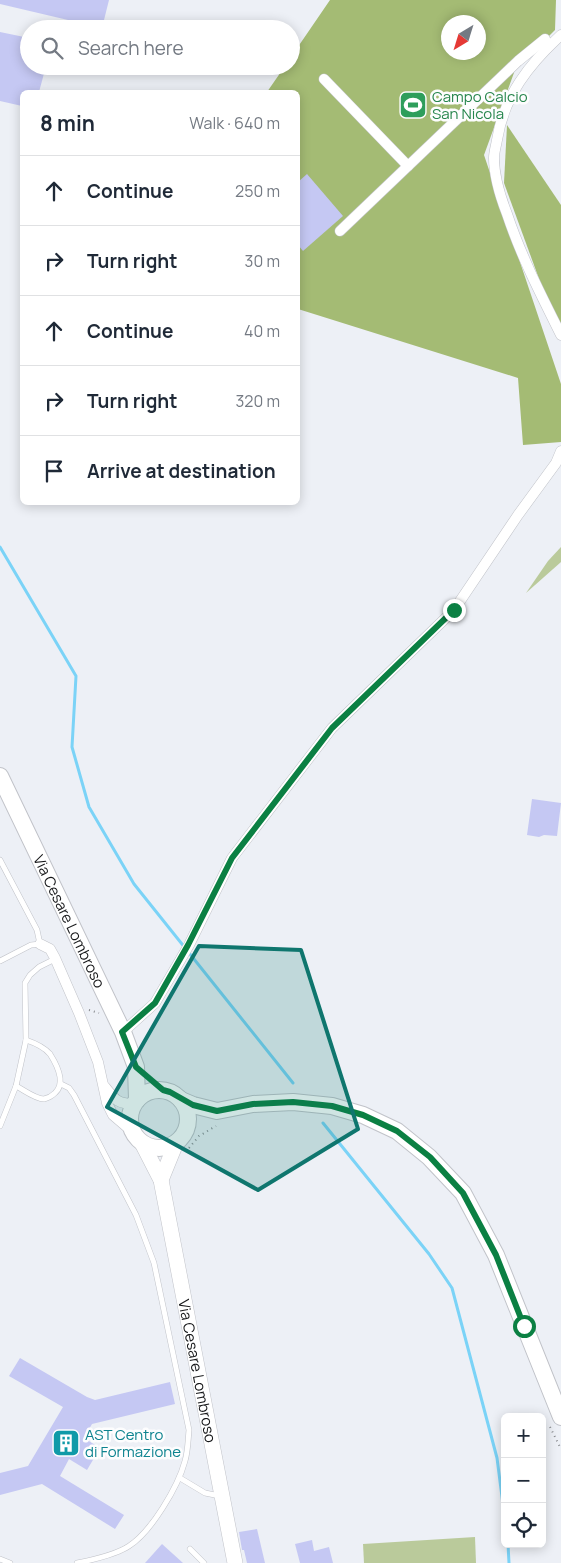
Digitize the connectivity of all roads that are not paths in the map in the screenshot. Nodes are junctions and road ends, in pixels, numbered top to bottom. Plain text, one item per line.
1 (561, 35) edge
2 (547, 48) junction
3 (324, 79) dead end
4 (408, 166) junction
5 (340, 231) dead end
6 (561, 335) edge
7 (561, 451) edge
8 (0, 776) edge
9 (0, 860) edge
10 (40, 944) junction
11 (55, 958) junction
12 (0, 961) edge
13 (122, 1032) junction
14 (26, 1040) junction
15 (136, 1067) junction
16 (61, 1084) junction
17 (103, 1084) junction
18 (16, 1086) junction
19 (163, 1090) junction
20 (181, 1100) junction
21 (136, 1102) junction
22 (218, 1118) junction
23 (0, 1126) edge
24 (138, 1138) junction
25 (183, 1142) junction
26 (161, 1180) junction
27 (554, 1419) edge
28 (180, 1478) junction
29 (221, 1496) junction
30 (190, 1549) dead end
31 (0, 1558) edge
32 (201, 1562) edge
33 (10, 1563) edge
34 (77, 1563) edge
35 (235, 1563) edge

1 - 2 street
2 - 4 street
2 - 6 street
3 - 4 street
4 - 5 street
7 - 13 street
8 - 13 main road, Via Cesare Lombroso
9 - 10 lane
10 - 11 street, Via Cesare Lombroso
10 - 12 lane
11 - 14 lane
11 - 17 street, Via Cesare Lombroso
13 - 15 main road, Via Cesare Lombroso
14 - 16 lane
14 - 18 lane
15 - 19 main road, Via Cesare Lombroso
15 - 21 main road, Via Cesare Lombroso
16 - 18 lane
16 - 28 lane
17 - 21 street, Via Cesare Lombroso
17 - 24 street, Via Cesare Lombroso
18 - 23 lane
19 - 20 main road
19 - 21 main road
20 - 22 main road
20 - 25 main road
21 - 24 main road
22 - 25 main road
22 - 27 main road
24 - 25 main road
24 - 26 street, Via Cesare Lombroso
25 - 26 street
26 - 29 street, Via Cesare Lombroso
28 - 29 lane
28 - 34 lane
29 - 35 street, Via Cesare Lombroso
30 - 32 lane
31 - 33 lane

